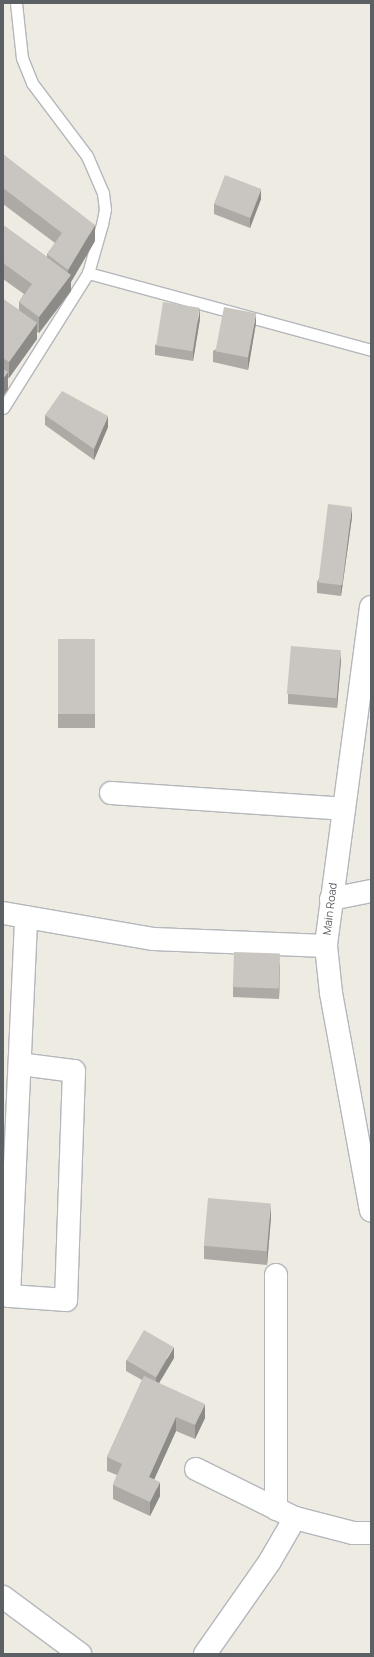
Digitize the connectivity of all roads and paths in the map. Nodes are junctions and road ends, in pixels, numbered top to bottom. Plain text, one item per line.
1 (16, 3) edge
2 (88, 273) junction
3 (371, 350) edge
4 (3, 408) edge
5 (371, 607) edge
6 (110, 793) dead end
7 (343, 809) junction
8 (371, 891) edge
9 (331, 899) junction
10 (3, 913) edge
11 (26, 917) junction
12 (326, 946) junction
13 (20, 1064) junction
14 (371, 1210) edge
15 (276, 1275) dead end
16 (196, 1470) dead end
17 (276, 1509) junction
18 (295, 1518) junction
19 (371, 1533) edge
20 (3, 1597) edge
21 (80, 1654) edge
22 (205, 1654) edge

1 - 2 lane
2 - 3 lane
2 - 4 lane
5 - 7 street, Main Road
6 - 7 street
7 - 9 street, Main Road
8 - 9 street
9 - 12 street, Main Road
10 - 11 street
11 - 12 street
11 - 13 street
12 - 14 street, Main Road
13 - 13 street
15 - 17 street
16 - 17 street
17 - 18 street
18 - 19 street
18 - 22 street
20 - 21 street

